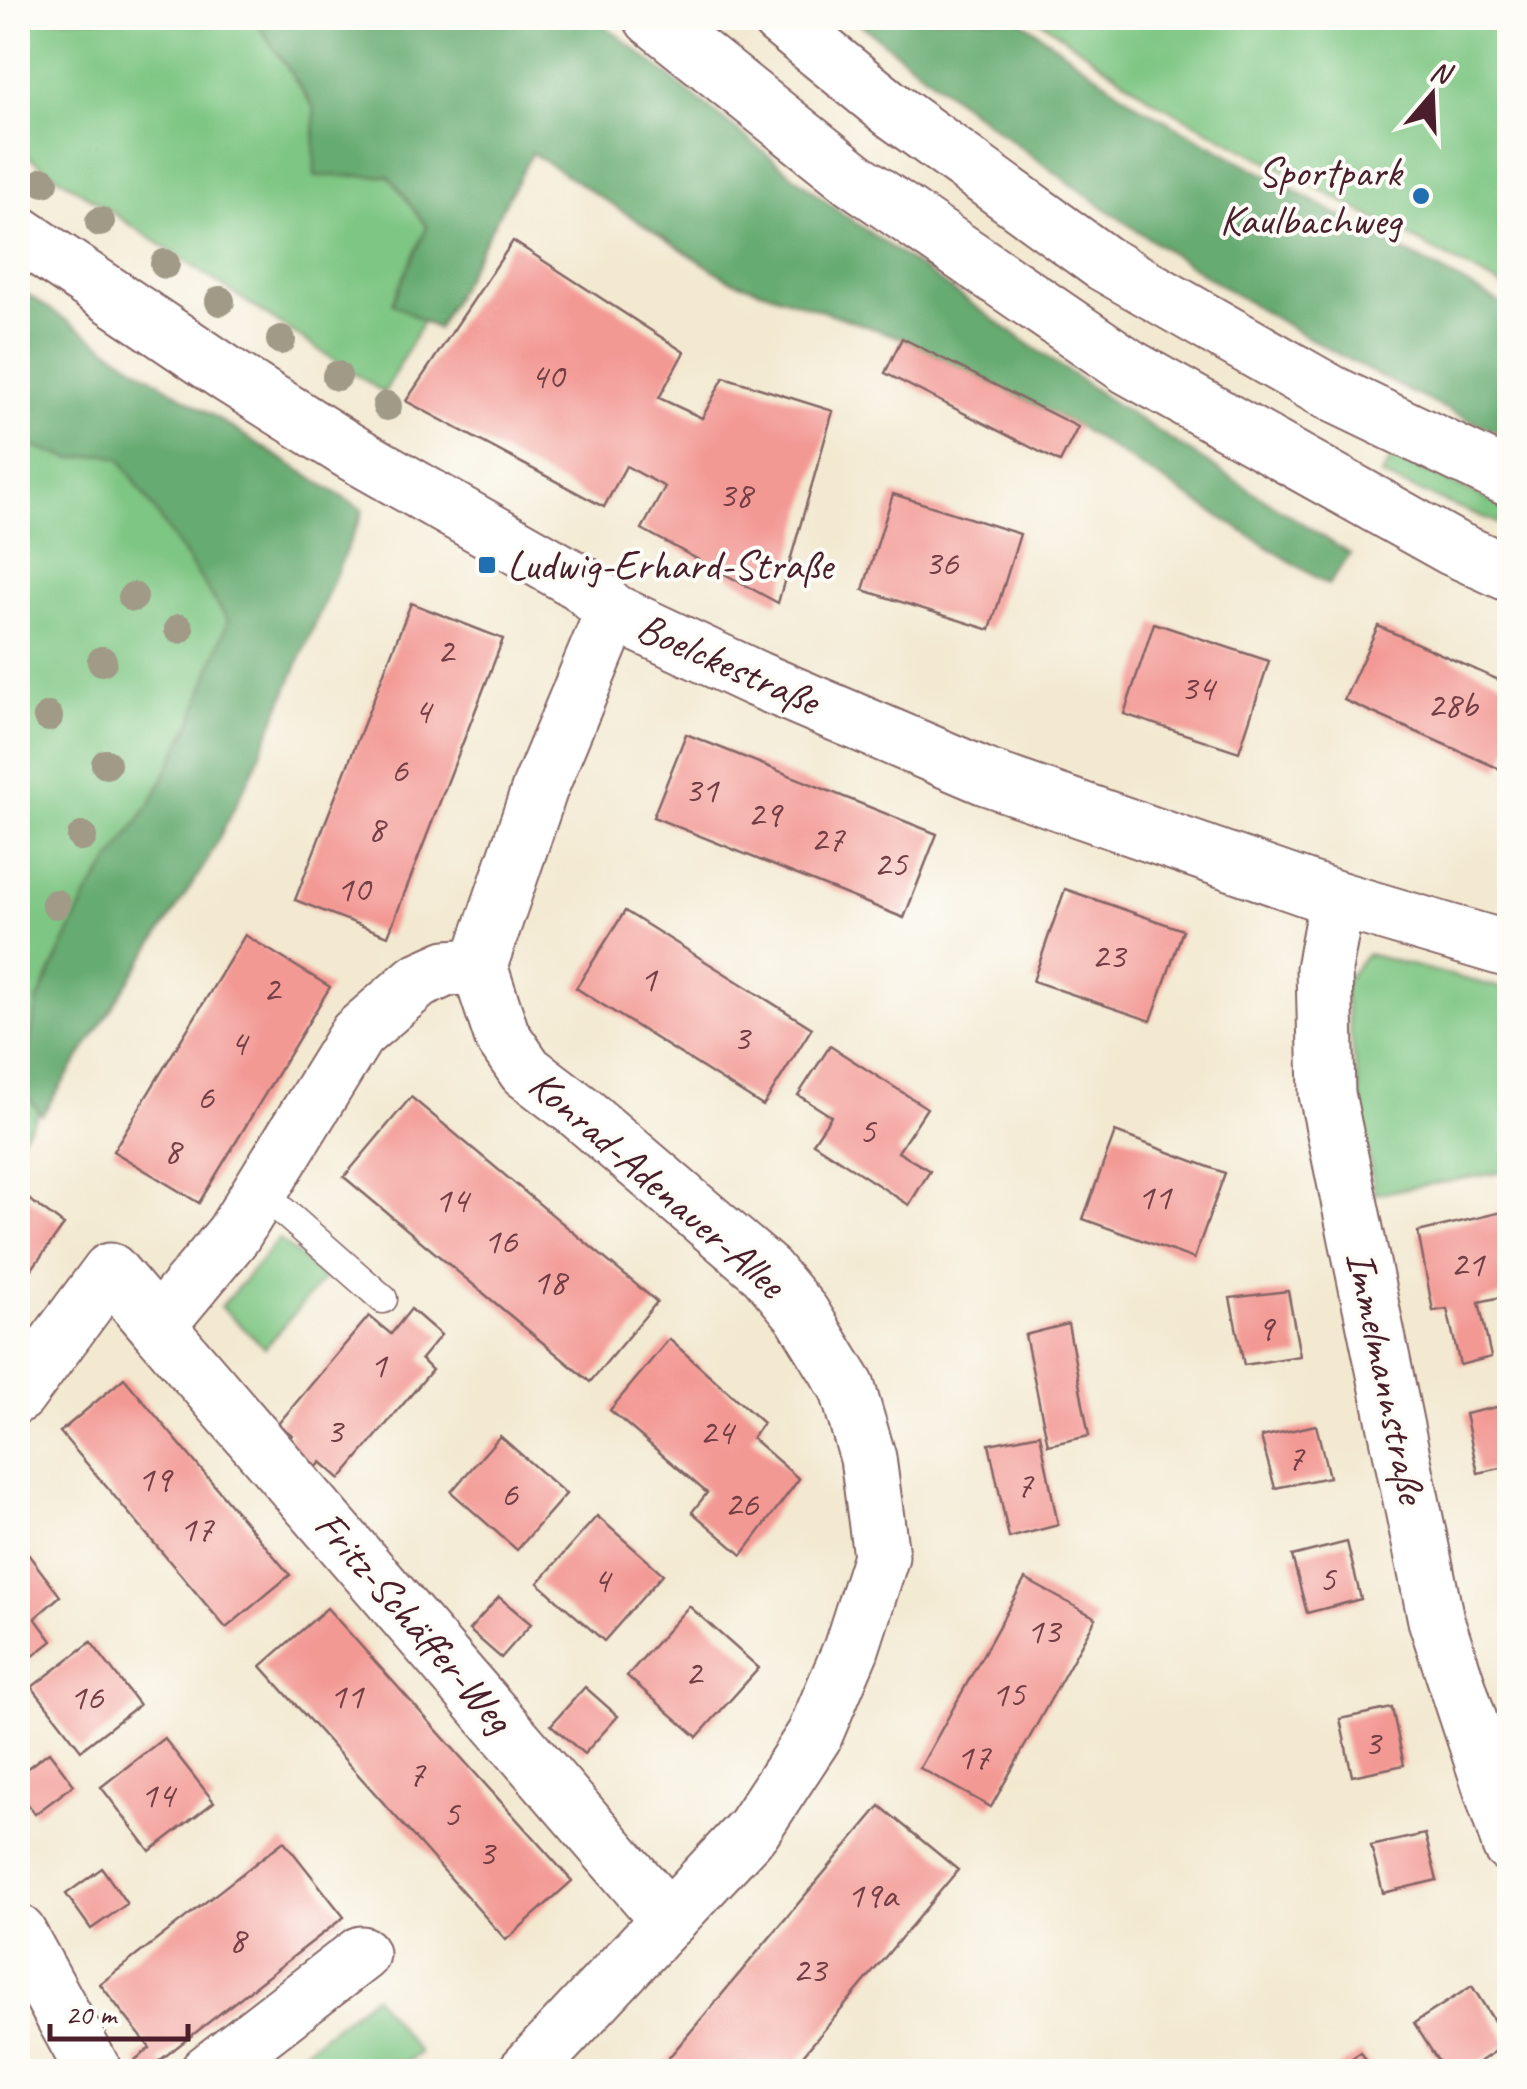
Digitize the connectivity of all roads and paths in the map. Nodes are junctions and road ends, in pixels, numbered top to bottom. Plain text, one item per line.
1 (652, 18) edge
2 (779, 18) edge
3 (18, 233) edge
4 (1510, 479) edge
5 (1510, 574) edge
6 (614, 612) junction
7 (1337, 900) junction
8 (1510, 950) edge
9 (479, 966) junction
10 (260, 1191) junction
11 (383, 1299) dead end
12 (157, 1326) junction
13 (18, 1395) edge
14 (1510, 1844) edge
15 (669, 1920) junction
16 (18, 1933) edge
17 (361, 1954) dead end
18 (94, 2072) edge
19 (208, 2072) edge
20 (526, 2072) edge

1 - 5 main road
2 - 4 main road
3 - 6 main road, Boelckestraße
6 - 7 main road, Boelckestraße
6 - 9 main road
7 - 8 main road, Boelckestraße
7 - 14 main road, Immelmannstraße
9 - 10 main road
9 - 15 main road, Konrad-Adenauer-Allee
10 - 11 lane
10 - 12 main road
12 - 13 main road
12 - 15 main road, Fritz-Schäffer-Weg
15 - 20 main road, Konrad-Adenauer-Allee
16 - 18 main road
17 - 19 main road

